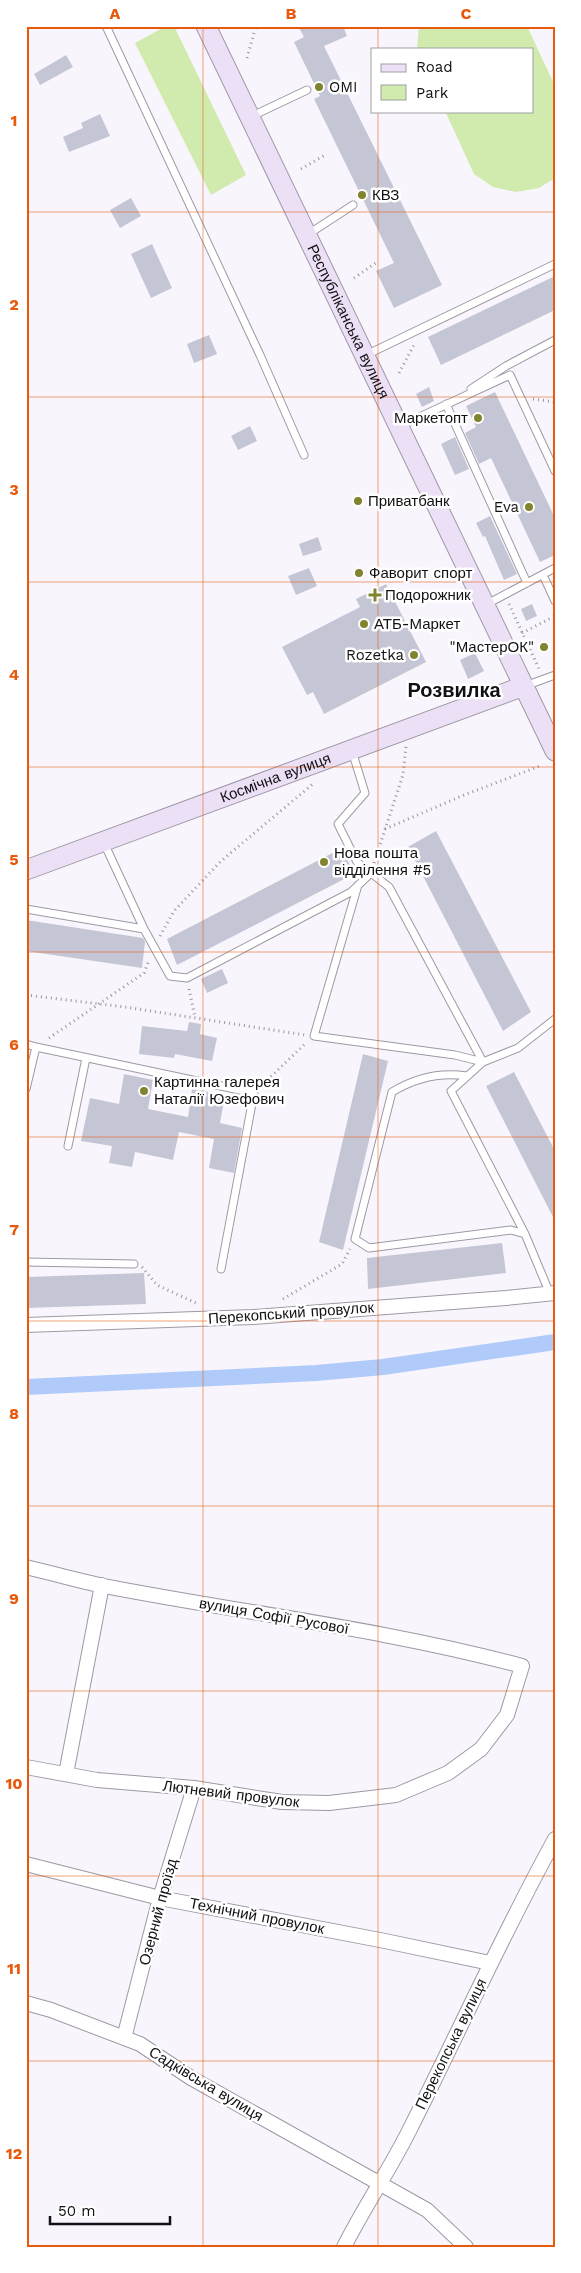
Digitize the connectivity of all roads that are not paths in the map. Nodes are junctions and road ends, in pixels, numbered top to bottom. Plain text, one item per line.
1 (106, 26) edge
2 (206, 26) edge
3 (307, 90) dead end
4 (250, 117) junction
5 (353, 205) dead end
6 (307, 235) junction
7 (555, 264) edge
8 (555, 340) edge
9 (365, 355) junction
10 (449, 403) junction
11 (400, 426) junction
12 (304, 455) dead end
13 (555, 471) edge
14 (555, 568) edge
15 (543, 575) junction
16 (527, 583) junction
17 (555, 601) edge
18 (485, 605) junction
19 (555, 675) edge
20 (524, 686) junction
21 (352, 750) junction
22 (555, 751) edge
23 (104, 841) junction
24 (26, 870) edge
25 (370, 874) junction
26 (358, 885) junction
27 (26, 909) edge
28 (144, 929) junction
29 (555, 1019) edge
30 (26, 1044) edge
31 (36, 1047) junction
32 (86, 1058) junction
33 (484, 1062) junction
34 (468, 1076) junction
35 (26, 1088) edge
36 (68, 1146) dead end
37 (525, 1234) junction
38 (26, 1262) edge
39 (134, 1264) road end
40 (221, 1269) dead end
41 (553, 1293) edge
42 (26, 1326) edge
43 (26, 1567) edge
44 (102, 1585) junction
45 (522, 1666) joint
46 (26, 1768) edge
47 (66, 1774) junction
48 (194, 1788) junction
49 (555, 1839) edge
50 (26, 1864) edge
51 (160, 1898) junction
52 (490, 1963) junction
53 (26, 2003) edge
54 (124, 2038) junction
55 (378, 2183) junction
56 (344, 2247) edge
57 (466, 2247) edge

1 - 12 lane
2 - 4 main road, Республіканська вулиця
3 - 4 lane
4 - 6 main road, Республіканська вулиця
5 - 6 lane
6 - 9 main road, Республіканська вулиця
7 - 9 lane
8 - 10 lane
9 - 11 main road, Республіканська вулиця
10 - 11 lane
10 - 13 lane
10 - 16 lane
11 - 18 main road, Республіканська вулиця
14 - 15 lane
15 - 16 lane
15 - 17 lane
16 - 18 lane
18 - 20 main road, Республіканська вулиця
19 - 20 lane
20 - 21 main road, Космічна вулиця
20 - 22 main road, Республіканська вулиця
21 - 23 main road, Космічна вулиця
21 - 25 lane
23 - 24 main road, Космічна вулиця
23 - 28 lane
25 - 26 lane
25 - 33 lane
26 - 28 lane
26 - 33 lane
27 - 28 lane
29 - 33 lane
30 - 31 lane
31 - 32 lane
31 - 35 lane
32 - 36 lane
32 - 40 lane
33 - 34 lane
34 - 37 lane
34 - 37 lane
37 - 41 lane
38 - 39 lane
41 - 42 street, Перекопський провулок
43 - 44 street, вулиця Софії Русової
44 - 45 street, вулиця Софії Русової
44 - 47 street
45 - 48 street, Лютневий провулок
46 - 47 street, Лютневий провулок
47 - 48 street, Лютневий провулок
48 - 51 street, Озерний проїзд
49 - 52 street, Перекопська вулиця
50 - 51 street, Технічний провулок
51 - 52 street, Технічний провулок
51 - 54 street, Озерний проїзд
52 - 55 street, Перекопська вулиця
53 - 54 street, Садківська вулиця
54 - 55 street, Садківська вулиця
55 - 56 street, Перекопська вулиця
55 - 57 street, Садківська вулиця

